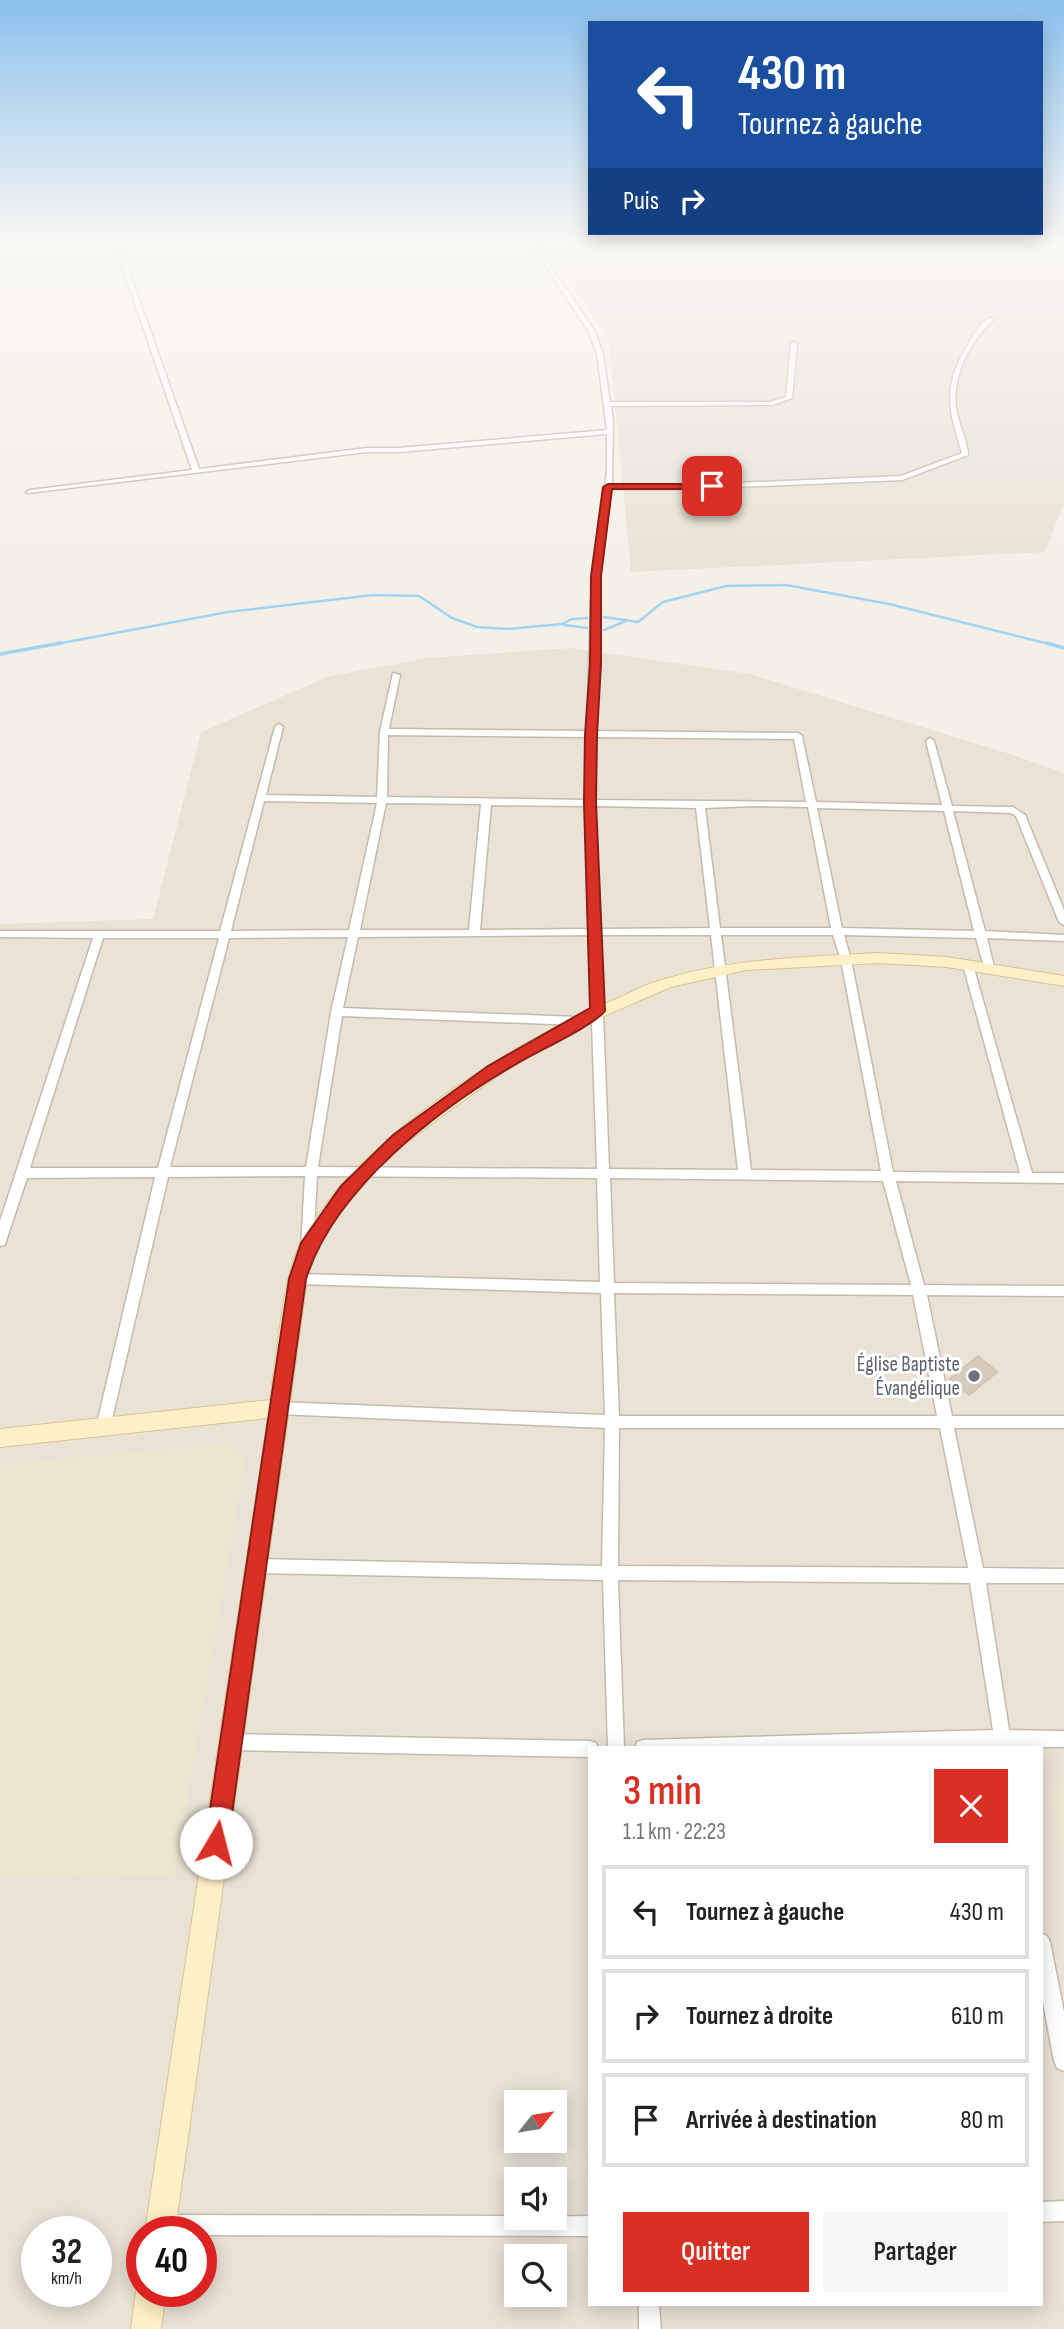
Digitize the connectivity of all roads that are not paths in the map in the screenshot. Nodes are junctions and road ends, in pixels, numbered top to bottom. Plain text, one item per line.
1 (154, 351) edge
2 (599, 351) edge
3 (793, 351) edge
4 (967, 351) edge
5 (608, 404) junction
6 (610, 432) junction
7 (196, 470) junction
8 (608, 487) junction
9 (30, 492) dead end
10 (396, 676) dead end
11 (279, 727) dead end
12 (384, 732) junction
13 (591, 735) junction
14 (930, 741) dead end
15 (259, 798) junction
16 (382, 800) junction
17 (486, 802) junction
18 (590, 802) junction
19 (700, 805) junction
20 (812, 805) junction
21 (947, 810) junction
22 (1064, 922) edge
23 (715, 929) junction
24 (837, 930) junction
25 (595, 932) junction
26 (0, 933) edge
27 (352, 933) junction
28 (474, 933) junction
29 (980, 933) junction
30 (99, 934) junction
31 (226, 936) junction
32 (1064, 938) edge
33 (846, 960) junction
34 (968, 965) junction
35 (989, 967) junction
36 (719, 970) junction
37 (1064, 981) edge
38 (598, 1011) junction
39 (337, 1012) junction
40 (577, 1021) junction
41 (163, 1171) junction
42 (365, 1171) junction
43 (22, 1172) junction
44 (311, 1172) junction
45 (603, 1174) junction
46 (745, 1174) junction
47 (888, 1175) junction
48 (1027, 1176) junction
49 (1064, 1178) edge
50 (0, 1241) edge
51 (307, 1248) junction
52 (298, 1279) junction
53 (607, 1287) junction
54 (919, 1290) junction
55 (1064, 1292) edge
56 (278, 1408) junction
57 (612, 1422) junction
58 (1064, 1422) edge
59 (945, 1424) junction
60 (103, 1428) junction
61 (0, 1438) edge
62 (256, 1566) junction
63 (610, 1573) junction
64 (977, 1576) junction
65 (1064, 1576) edge
66 (1064, 1740) edge
67 (230, 1742) junction
68 (1003, 1743) edge
69 (616, 1746) edge
70 (787, 1746) edge
71 (588, 1749) edge
72 (1043, 1952) edge
73 (1064, 2061) edge
74 (1064, 2211) edge
75 (1043, 2212) edge
76 (163, 2216) edge
77 (588, 2226) edge
78 (217, 2228) edge
79 (649, 2306) edge
80 (149, 2307) edge
81 (146, 2329) edge
82 (650, 2329) edge

1 - 7 street
2 - 5 street
3 - 5 street
4 - 8 street
5 - 6 street
6 - 7 street
6 - 8 street
7 - 9 street
8 - 13 street
10 - 12 street
11 - 15 street
12 - 13 street
12 - 16 street
13 - 18 street
13 - 20 street
14 - 21 street
15 - 16 street
15 - 31 street
16 - 17 street
16 - 27 street
17 - 18 street
17 - 28 street
18 - 19 street
18 - 25 street
19 - 20 street
19 - 23 street
20 - 21 street
20 - 24 street
21 - 22 street
21 - 29 street
23 - 24 street
23 - 25 street
23 - 36 street
24 - 29 street
24 - 33 street
25 - 28 street
25 - 38 street
26 - 30 street
27 - 28 street
27 - 31 street
27 - 39 street
29 - 32 street
29 - 35 street
30 - 31 street
30 - 43 street
31 - 41 street
33 - 34 street
33 - 36 street
33 - 47 street
34 - 35 street
34 - 48 street
35 - 37 street
36 - 38 street
36 - 46 street
38 - 40 street
38 - 45 street
39 - 40 street
39 - 44 street
40 - 42 street
41 - 43 street
41 - 44 street
41 - 60 street
42 - 44 street
42 - 45 street
42 - 51 street
43 - 50 street
44 - 51 street
45 - 46 street
45 - 53 street
46 - 47 street
47 - 48 street
47 - 54 street
48 - 49 street
51 - 52 street
52 - 53 street
52 - 56 street
53 - 54 street
53 - 57 street
54 - 55 street
54 - 59 street
56 - 57 street
56 - 60 street
56 - 62 street
57 - 59 street
57 - 63 street
58 - 59 street
59 - 64 street
60 - 61 street
62 - 63 street
62 - 67 street
63 - 64 street
63 - 69 street
64 - 65 street
64 - 68 street
66 - 68 street
67 - 71 street
67 - 76 street
68 - 70 street
72 - 73 street
74 - 75 street
77 - 78 street
79 - 82 street
80 - 81 street

